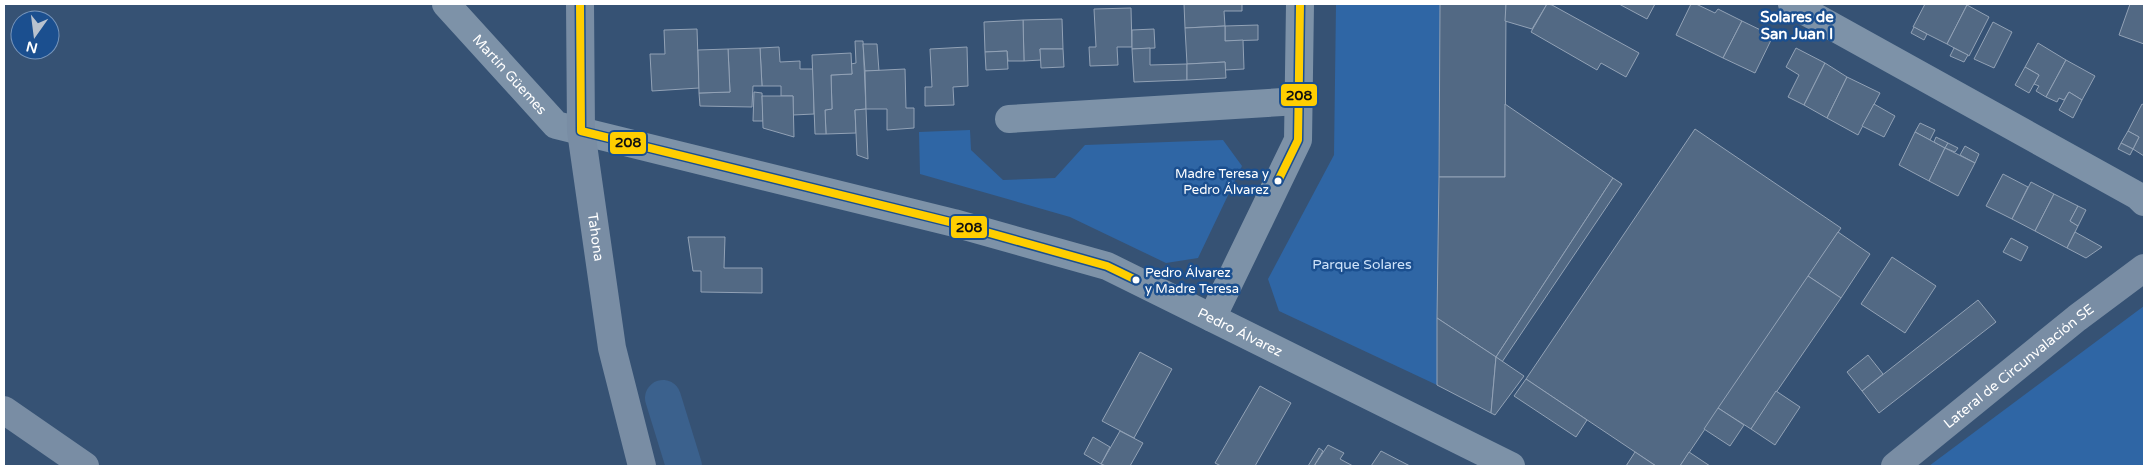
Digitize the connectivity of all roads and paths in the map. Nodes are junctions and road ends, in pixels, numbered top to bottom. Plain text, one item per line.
1 (446, 4) edge
2 (580, 4) edge
3 (1300, 4) edge
4 (1792, 4) edge
5 (1299, 101) junction
6 (1009, 119) dead end
7 (581, 131) junction
8 (2144, 202) edge
9 (2144, 268) edge
10 (1212, 318) junction
11 (4, 410) edge
12 (85, 466) edge
13 (642, 466) edge
14 (1511, 466) edge
15 (1895, 466) edge

1 - 7 street, Martín Güemes
2 - 7 street, Tahona
3 - 5 street
4 - 8 street
5 - 6 street
5 - 10 street
7 - 10 street, Pedro Álvarez
7 - 13 street, Tahona
9 - 15 street, Lateral de Circunvalación SE
10 - 14 street, Pedro Álvarez
11 - 12 street

